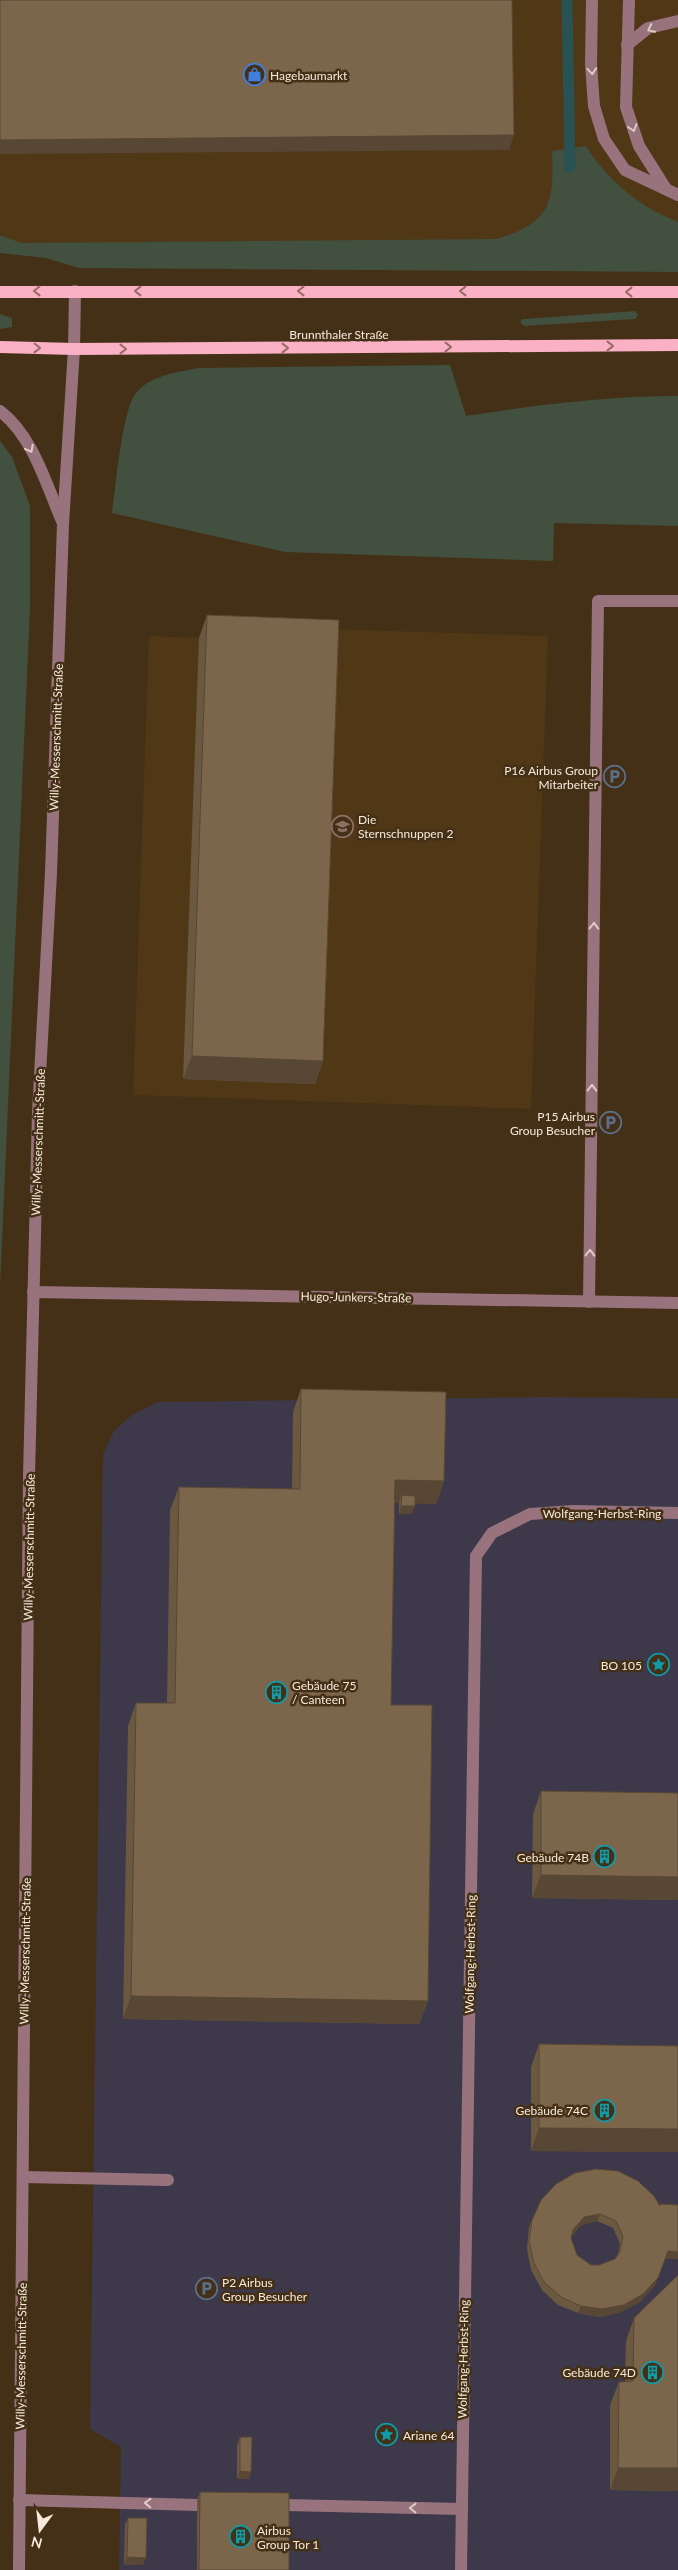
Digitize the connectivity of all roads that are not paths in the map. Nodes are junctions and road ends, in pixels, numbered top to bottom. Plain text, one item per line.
1 (592, 0) edge
2 (630, 0) edge
3 (678, 21) edge
4 (627, 45) junction
5 (666, 189) junction
6 (678, 195) edge
7 (75, 291) junction
8 (0, 292) edge
9 (678, 292) edge
10 (678, 346) edge
11 (0, 347) edge
12 (74, 349) junction
13 (0, 411) edge
14 (63, 524) junction
15 (678, 601) edge
16 (33, 1292) junction
17 (589, 1302) junction
18 (678, 1303) edge
19 (678, 1513) edge
20 (23, 2177) junction
21 (168, 2180) dead end
22 (19, 2500) junction
23 (197, 2505) dead end
24 (286, 2505) edge
25 (462, 2509) junction
26 (19, 2570) edge
27 (461, 2570) edge

1 -> 5 street
2 - 4 street
3 -> 4 street
4 -> 5 street
5 - 6 street
7 -> 8 main road
9 -> 7 main road
7 - 12 street, Willy-Messerschmitt-Straße
12 -> 10 main road, Brunnthaler Straße
11 -> 12 main road, Brunnthaler Straße
12 - 14 street, Willy-Messerschmitt-Straße
13 -> 14 street, Willy-Messerschmitt-Straße
14 - 16 street, Willy-Messerschmitt-Straße
17 -> 15 street
16 - 17 street, Hugo-Junkers-Straße
16 - 20 street, Willy-Messerschmitt-Straße
17 - 18 street, Hugo-Junkers-Straße
19 - 25 street, Wolfgang-Herbst-Ring
20 - 21 street
20 - 22 street, Willy-Messerschmitt-Straße
23 -> 22 street
22 - 26 street, Willy-Messerschmitt-Straße
25 -> 24 street
25 - 27 street, Wolfgang-Herbst-Ring

